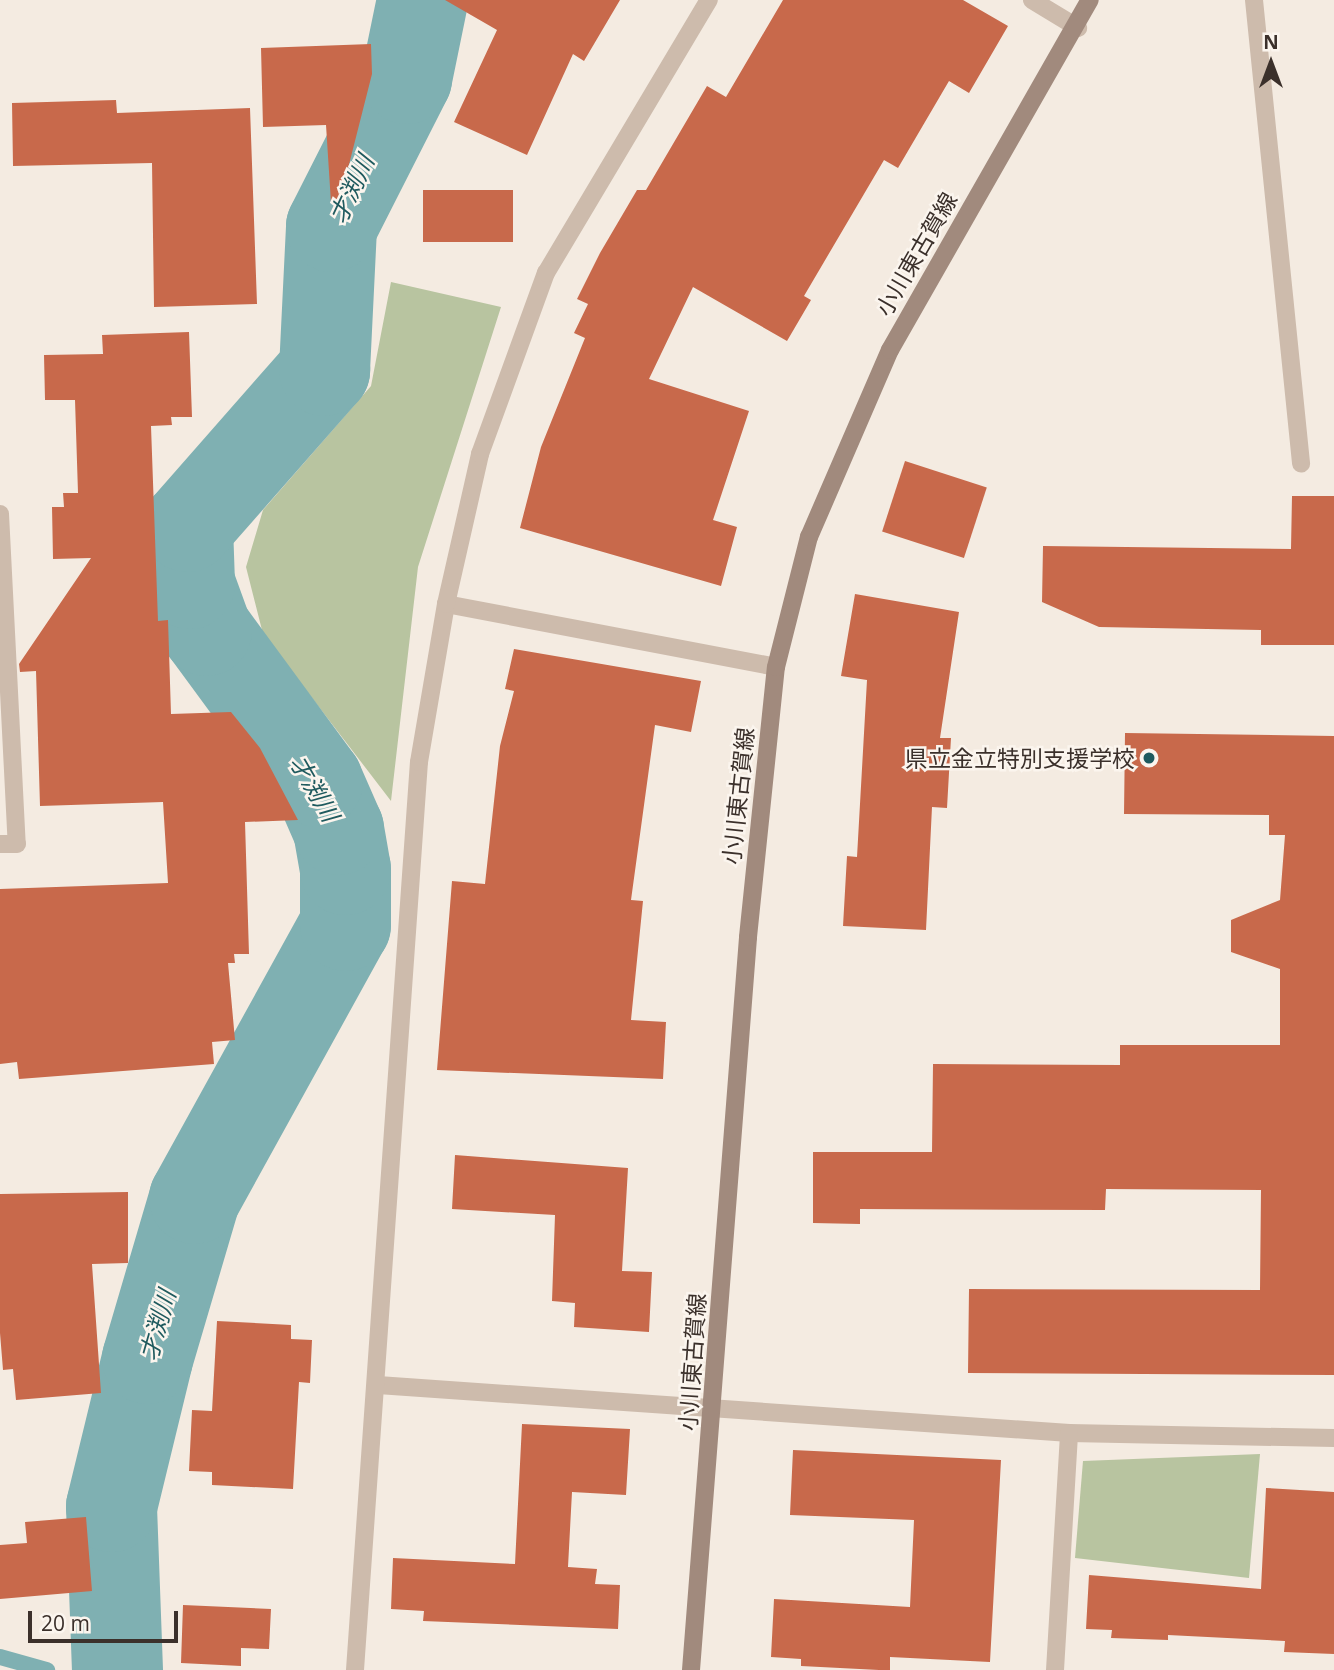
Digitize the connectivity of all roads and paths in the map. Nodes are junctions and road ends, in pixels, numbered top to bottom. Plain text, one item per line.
1 (709, 0) edge
2 (1032, 0) edge
3 (1090, 0) edge
4 (1254, 0) edge
5 (1078, 28) junction
6 (1301, 464) dead end
7 (0, 514) edge
8 (446, 604) junction
9 (776, 667) junction
10 (0, 844) edge
11 (378, 1385) junction
12 (713, 1406) junction
13 (1069, 1433) junction
14 (1334, 1438) edge
15 (355, 1670) edge
16 (691, 1670) edge
17 (1055, 1670) edge

1 - 8 street
2 - 5 street
3 - 5 street, 小川東古賀線
4 - 6 street
5 - 9 street, 小川東古賀線
7 - 10 street
8 - 9 street
8 - 11 street
9 - 12 street, 小川東古賀線
11 - 12 street
11 - 15 street
12 - 13 street
12 - 16 street, 小川東古賀線
13 - 14 street
13 - 17 street

